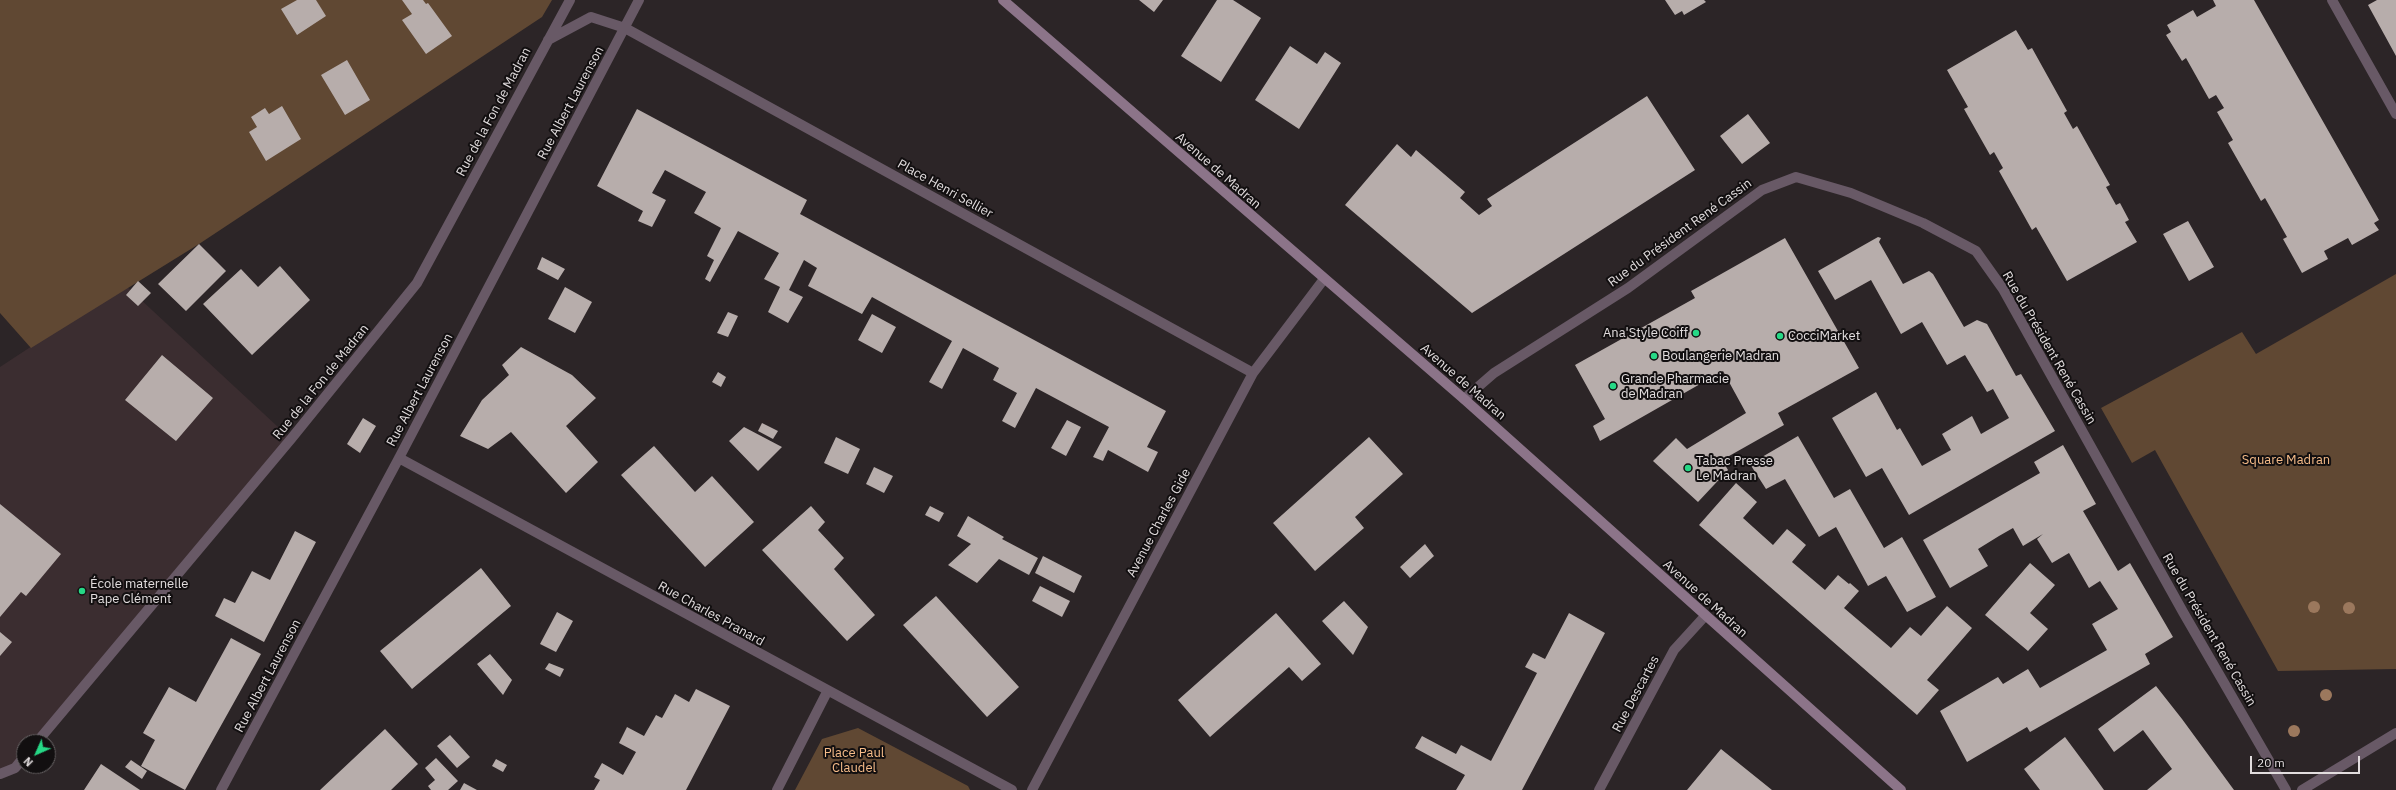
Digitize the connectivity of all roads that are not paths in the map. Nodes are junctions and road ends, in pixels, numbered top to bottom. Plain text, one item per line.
1 (570, 0) edge
2 (639, 0) edge
3 (1003, 0) edge
4 (2332, 0) edge
5 (625, 28) junction
6 (548, 40) junction
7 (2396, 114) edge
8 (1324, 279) junction
9 (1253, 373) junction
10 (1464, 399) junction
11 (399, 458) junction
12 (1705, 616) junction
13 (827, 692) junction
14 (2396, 733) edge
15 (44, 734) edge
16 (16, 767) edge
17 (0, 774) edge
18 (221, 790) edge
19 (777, 790) edge
20 (1012, 790) edge
21 (1032, 790) edge
22 (1598, 790) edge
23 (1901, 790) edge
24 (2286, 790) edge
25 (2302, 790) edge

1 - 6 street, Rue de la Fon de Madran
2 - 5 street, Rue Albert Laurenson
3 - 8 main road, Avenue de Madran
4 - 7 street
5 - 6 street, Place Henri Sellier
5 - 9 street, Place Henri Sellier
5 - 11 street, Rue Albert Laurenson
6 - 15 street, Rue de la Fon de Madran
8 - 9 street, Avenue Charles Gide
8 - 10 main road, Avenue de Madran
9 - 21 street, Avenue Charles Gide
10 - 12 main road, Avenue de Madran
10 - 24 street, Rue du Président René Cassin
11 - 13 street, Rue Charles Pranard
11 - 18 street, Rue Albert Laurenson
12 - 22 street, Rue Descartes
12 - 23 main road, Avenue de Madran
13 - 19 street
13 - 20 street, Rue Charles Pranard
14 - 25 street
16 - 17 street

